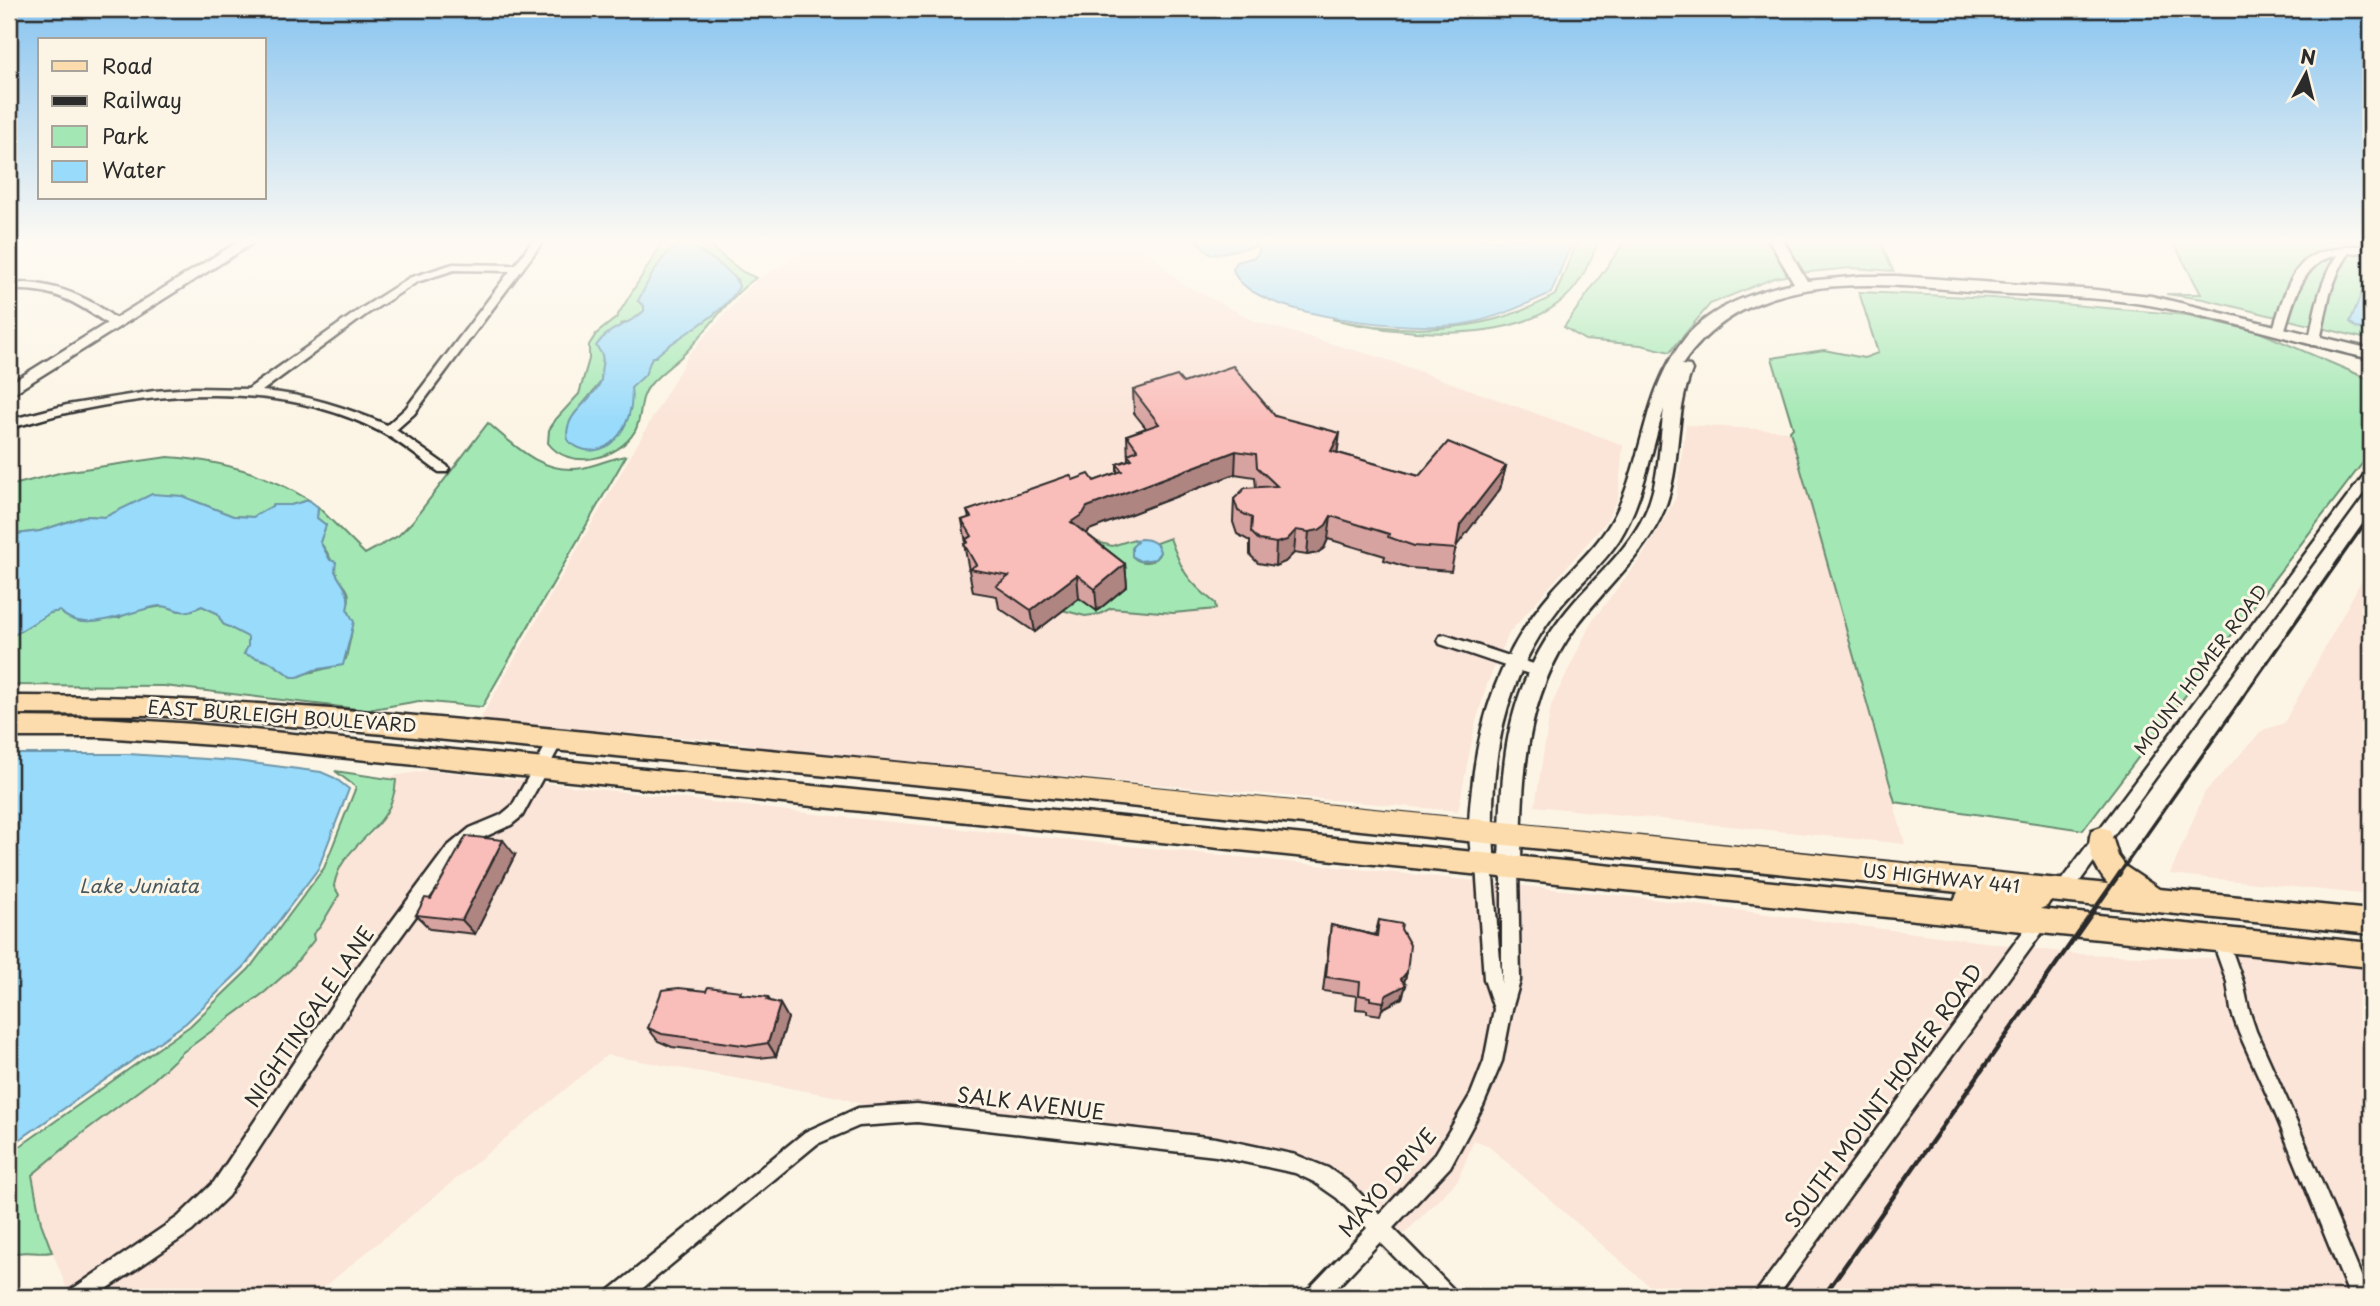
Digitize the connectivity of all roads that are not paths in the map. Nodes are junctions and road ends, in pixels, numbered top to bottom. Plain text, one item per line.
1 (81, 301) edge
2 (153, 301) edge
3 (380, 301) edge
4 (494, 301) edge
5 (1751, 301) edge
6 (2143, 301) edge
7 (2290, 301) edge
8 (2322, 301) edge
9 (1721, 317) junction
10 (116, 324) junction
11 (2278, 332) junction
12 (2315, 342) junction
13 (2371, 354) edge
14 (9, 391) edge
15 (251, 393) junction
16 (9, 424) edge
17 (388, 431) junction
18 (443, 469) dead end
19 (2371, 474) edge
20 (1445, 640) dead end
21 (1514, 663) junction
22 (1538, 671) junction
23 (9, 705) edge
24 (9, 727) edge
25 (555, 742) junction
26 (540, 770) junction
27 (1229, 806) junction
28 (982, 811) junction
29 (1480, 832) junction
30 (1511, 835) junction
31 (2101, 838) junction
32 (1484, 865) junction
33 (1510, 867) junction
34 (2063, 891) junction
35 (1808, 898) junction
36 (2158, 901) junction
37 (2040, 922) junction
38 (2371, 922) edge
39 (2220, 940) junction
40 (2369, 954) edge
41 (1503, 1009) junction
42 (1380, 1228) junction
43 (78, 1297) edge
44 (617, 1297) edge
45 (1315, 1297) edge
46 (1447, 1297) edge
47 (1765, 1297) edge
48 (2360, 1297) edge

1 - 10 street
2 - 10 street
3 - 15 street
4 - 17 street
5 - 9 street
6 - 11 street
7 - 11 street
8 - 12 street
9 - 21 street
9 - 22 street
10 - 14 street
11 - 12 street
12 - 13 street
15 - 16 street
15 - 17 street
17 - 18 street
19 - 31 street, MOUNT HOMER ROAD
20 - 21 street
21 - 22 street
21 - 29 street
22 - 30 street
23 - 25 main road, EAST BURLEIGH BOULEVARD
24 - 26 main road, EAST BURLEIGH BOULEVARD
25 - 26 street, NIGHTINGALE LANE
25 - 27 main road, EAST BURLEIGH BOULEVARD
26 - 28 main road, EAST BURLEIGH BOULEVARD
26 - 43 street, NIGHTINGALE LANE
27 - 28 main road
27 - 29 main road, US HIGHWAY 441
28 - 32 main road, EAST BURLEIGH BOULEVARD
29 - 30 main road, US HIGHWAY 441
29 - 32 street
30 - 33 street
30 - 34 main road, US HIGHWAY 441
31 - 34 street, MOUNT HOMER ROAD
31 - 36 main road
32 - 33 main road, EAST BURLEIGH BOULEVARD
32 - 41 street, MAYO DRIVE
33 - 35 main road, EAST BURLEIGH BOULEVARD
33 - 41 street, MAYO DRIVE
34 - 35 main road
34 - 36 main road, US HIGHWAY 441
35 - 37 main road, EAST BURLEIGH BOULEVARD
36 - 38 main road, US HIGHWAY 441
37 - 39 main road, EAST BURLEIGH BOULEVARD
37 - 47 street, SOUTH MOUNT HOMER ROAD
39 - 40 main road, EAST BURLEIGH BOULEVARD
39 - 48 street
41 - 42 street, MAYO DRIVE
42 - 44 street, SALK AVENUE
42 - 45 street, MAYO DRIVE
42 - 46 street, SALK AVENUE

